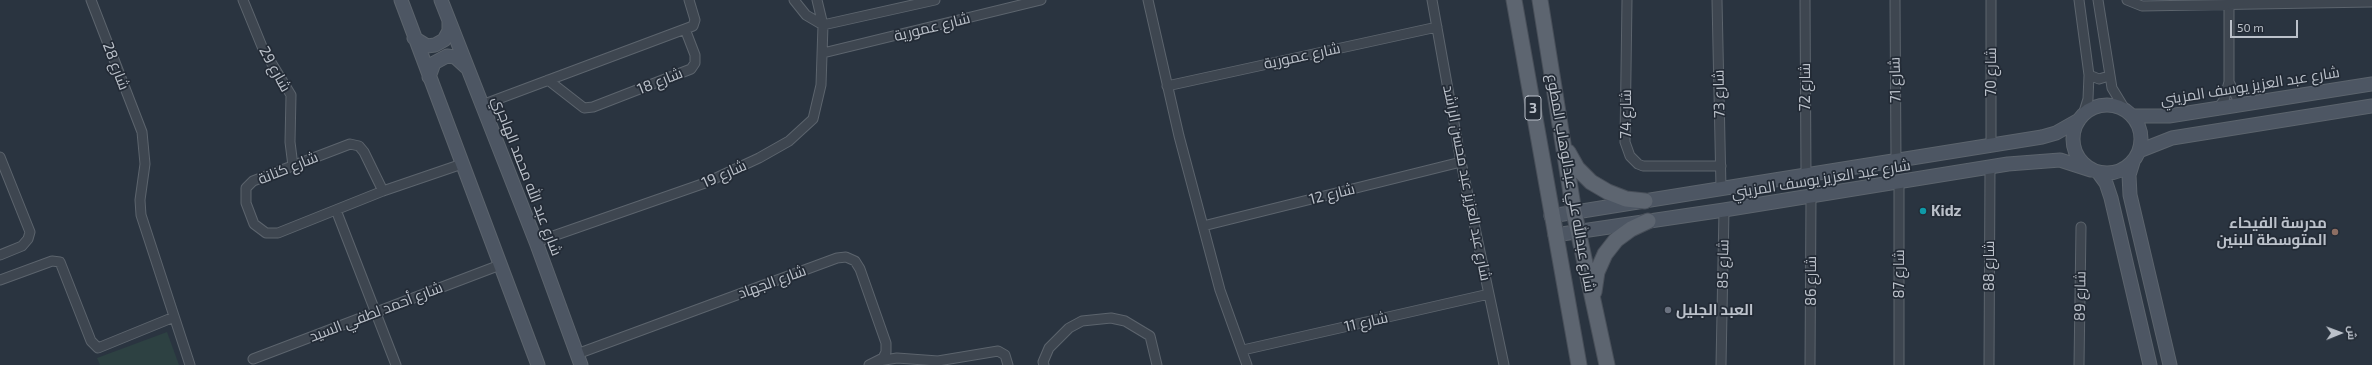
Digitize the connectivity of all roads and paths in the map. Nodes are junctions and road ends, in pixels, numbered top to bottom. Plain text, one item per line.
1 (90, 0) edge
2 (243, 0) edge
3 (401, 0) edge
4 (441, 0) edge
5 (689, 0) edge
6 (794, 0) edge
7 (816, 0) edge
8 (935, 0) edge
9 (1042, 0) edge
10 (1148, 0) edge
11 (1432, 0) edge
12 (1514, 0) edge
13 (1540, 0) edge
14 (1627, 0) edge
15 (1717, 0) edge
16 (1805, 0) edge
17 (1895, 0) edge
18 (1991, 0) edge
19 (2078, 0) edge
20 (2098, 0) edge
21 (2127, 0) edge
22 (2299, 2) edge
23 (2372, 2) edge
24 (2208, 3) edge
25 (2229, 5) junction
26 (449, 21) junction
27 (823, 25) junction
28 (1437, 27) junction
29 (685, 29) junction
30 (414, 38) junction
31 (823, 53) junction
32 (466, 67) junction
33 (2089, 75) junction
34 (429, 76) junction
35 (2109, 76) junction
36 (548, 80) junction
37 (2229, 82) junction
38 (2372, 84) edge
39 (1167, 86) junction
40 (2246, 104) junction
41 (482, 106) junction
42 (2372, 106) edge
43 (2217, 110) junction
44 (2129, 113) junction
45 (2081, 117) junction
46 (1561, 132) junction
47 (1991, 145) junction
48 (1933, 154) junction
49 (0, 157) edge
50 (2136, 157) junction
51 (1896, 160) junction
52 (1461, 162) junction
53 (462, 164) junction
54 (293, 166) junction
55 (1721, 166) junction
56 (1990, 167) junction
57 (2094, 171) junction
58 (1806, 174) junction
59 (1940, 175) junction
60 (1786, 177) junction
61 (1899, 183) junction
62 (1721, 188) junction
63 (383, 192) junction
64 (2130, 195) junction
65 (1811, 196) junction
66 (2111, 198) junction
67 (1789, 200) junction
68 (1645, 201) junction
69 (336, 210) junction
70 (1724, 210) junction
71 (1574, 212) junction
72 (1551, 216) junction
73 (1648, 221) junction
74 (1203, 226) junction
75 (2081, 227) dead end
76 (1578, 231) junction
77 (1555, 235) junction
78 (536, 242) junction
79 (0, 255) edge
80 (500, 265) junction
81 (0, 280) edge
82 (1489, 294) junction
83 (1594, 310) junction
84 (376, 312) junction
85 (174, 317) junction
86 (2164, 340) junction
87 (2146, 345) junction
88 (1576, 347) junction
89 (1243, 350) junction
90 (252, 359) dead end
91 (579, 360) edge
92 (879, 361) junction
93 (921, 363) edge
94 (190, 365) edge
95 (396, 365) edge
96 (538, 365) edge
97 (869, 365) edge
98 (1008, 365) edge
99 (1044, 365) edge
100 (1157, 365) edge
101 (1247, 365) edge
102 (1504, 365) edge
103 (1576, 365) edge
104 (1580, 365) edge
105 (1607, 365) edge
106 (1721, 365) edge
107 (1810, 365) edge
108 (1900, 365) edge
109 (1989, 365) edge
110 (2080, 365) edge
111 (2150, 365) edge
112 (2158, 365) edge
113 (2168, 365) edge

1 - 85 street, شارع 28
2 - 54 street, شارع 29
3 - 30 street
4 - 26 street, شارع عبد الله محمد الهاجري
5 - 29 street
6 - 27 street
7 - 27 street, شارع 19
8 - 27 street, شارع عمورية
9 - 31 street, شارع عمورية
10 - 39 street
11 - 28 street, شارع عبد العزيز عبد محسن الراشد
12 - 72 main road, شارع عبدالله علي عبدالوهاب المطوع / 3
13 - 46 main road, شارع عبدالله علي عبدالوهاب المطوع / 3
14 - 55 street, شارع 74
15 - 55 street, شارع 73
16 - 58 street, شارع 72
17 - 51 street, شارع 71
18 - 47 street, شارع 70
19 - 33 street
20 - 35 street
21 - 24 street
22 - 23 street
22 - 25 street
24 - 25 street
25 - 37 street
26 - 30 street
26 - 32 street, شارع عبد الله محمد الهاجري
27 - 31 street, شارع 19
28 - 39 street, شارع عمورية
28 - 52 street, شارع عبد العزيز عبد محسن الراشد
29 - 36 street
29 - 36 street, شارع 18
30 - 34 street
31 - 78 street, شارع 19
32 - 34 street
32 - 41 street, شارع عبد الله محمد الهاجري
33 - 35 street
33 - 45 street
34 - 53 street
35 - 44 street
36 - 41 street
37 - 40 street
37 - 43 street
38 - 40 street, شارع عبد العزيز يوسف المزيني
39 - 74 street
40 - 43 street, شارع عبد العزيز يوسف المزيني
41 - 78 street, شارع عبد الله محمد الهاجري
42 - 50 street
43 - 44 street, شارع عبد العزيز يوسف المزيني
44 - 45 street
44 - 50 street
45 - 47 street, شارع عبد العزيز يوسف المزيني
45 - 57 street
46 - 68 main road
46 - 71 main road, شارع عبدالله علي عبدالوهاب المطوع / 3
47 - 48 street, شارع عبد العزيز يوسف المزيني
48 - 51 street, شارع عبد العزيز يوسف المزيني
48 - 59 street
49 - 79 street
50 - 57 street
50 - 64 street
51 - 58 street, شارع عبد العزيز يوسف المزيني
52 - 74 street, شارع 12
52 - 82 street, شارع عبد العزيز عبد محسن الراشد
53 - 63 street, شارع كنانة
53 - 80 street
54 - 63 street, شارع كنانة
54 - 69 street, شارع كنانة
55 - 62 street, شارع 73
56 - 57 street, شارع عبد العزيز يوسف المزيني
56 - 59 street, شارع عبد العزيز يوسف المزيني
56 - 109 street, شارع 88
57 - 66 street
58 - 60 street, شارع عبد العزيز يوسف المزيني
59 - 61 street, شارع عبد العزيز يوسف المزيني
60 - 62 street, شارع عبد العزيز يوسف المزيني
60 - 67 street
61 - 65 street, شارع عبد العزيز يوسف المزيني
61 - 108 street, شارع 87
62 - 68 street, شارع عبد العزيز يوسف المزيني
63 - 69 street, شارع كنانة
64 - 66 street
64 - 86 street
65 - 67 street, شارع عبد العزيز يوسف المزيني
65 - 107 street, شارع 86
66 - 87 street
67 - 70 street, شارع عبد العزيز يوسف المزيني
68 - 71 street, شارع عبد العزيز يوسف المزيني
69 - 84 street
70 - 73 street, شارع عبد العزيز يوسف المزيني
70 - 106 street, شارع 85
71 - 72 street, شارع عبد العزيز يوسف المزيني
71 - 76 main road, شارع عبدالله علي عبدالوهاب المطوع / 3
72 - 77 main road, شارع عبدالله علي عبدالوهاب المطوع / 3
73 - 76 street, شارع عبد العزيز يوسف المزيني
73 - 83 main road
74 - 89 street
75 - 110 street, شارع 89
76 - 77 street, شارع عبد العزيز يوسف المزيني
76 - 83 main road, شارع عبدالله علي عبدالوهاب المطوع / 3
77 - 88 main road, شارع عبدالله علي عبدالوهاب المطوع / 3
78 - 91 street, شارع عبد الله محمد الهاجري
80 - 84 street, شارع أحمد لطفي السيد
80 - 96 street
81 - 85 street
82 - 89 street, شارع 11
82 - 102 street, شارع عبد العزيز عبد محسن الراشد
83 - 105 main road, شارع عبدالله علي عبدالوهاب المطوع / 3
84 - 90 street, شارع أحمد لطفي السيد
84 - 95 street
85 - 94 street, شارع 28
86 - 87 street
86 - 113 street
87 - 111 street
88 - 103 street
88 - 104 main road, شارع عبدالله علي عبدالوهاب المطوع / 3
89 - 101 street
91 - 92 street, شارع الجهاد
92 - 93 street
92 - 97 street
93 - 98 street
99 - 100 street
112 - 113 street

